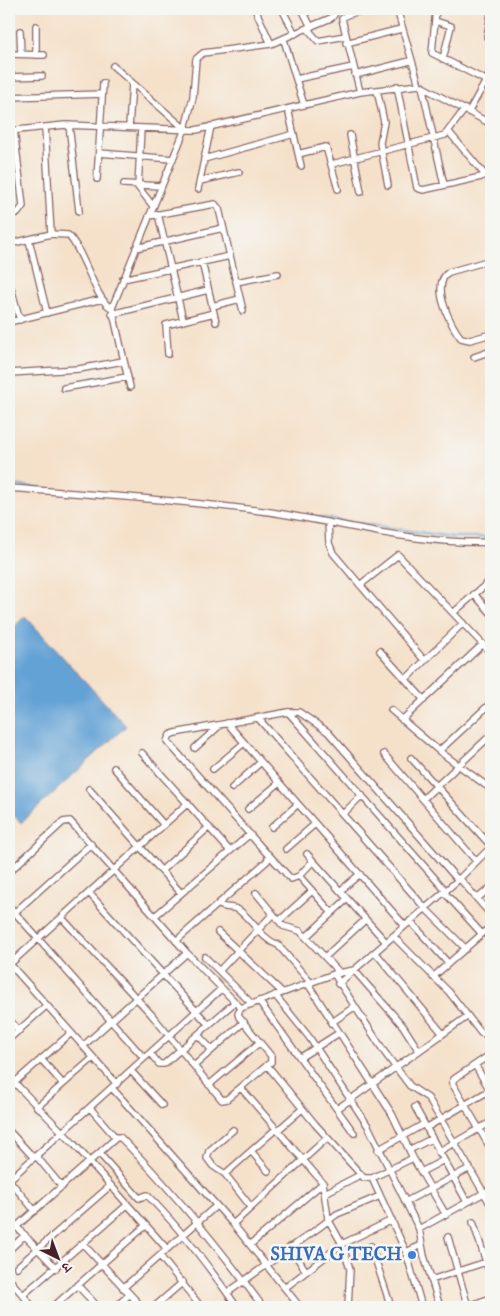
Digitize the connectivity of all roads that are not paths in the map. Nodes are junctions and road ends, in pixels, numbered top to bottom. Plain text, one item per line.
1 (255, 9) edge
2 (282, 9) edge
3 (302, 9) edge
4 (332, 9) edge
5 (364, 9) edge
6 (397, 9) edge
7 (436, 9) edge
8 (491, 13) edge
9 (435, 21) junction
10 (36, 26) dead end
11 (309, 28) junction
12 (401, 29) junction
13 (20, 31) dead end
14 (295, 34) junction
15 (284, 40) junction
16 (346, 40) junction
17 (491, 42) edge
18 (271, 44) junction
19 (9, 54) edge
20 (20, 54) junction
21 (36, 55) junction
22 (44, 55) dead end
23 (443, 59) junction
24 (410, 61) junction
25 (113, 66) dead end
26 (353, 67) junction
27 (491, 72) edge
28 (355, 74) junction
29 (9, 76) edge
30 (42, 76) dead end
31 (296, 79) junction
32 (489, 82) edge
33 (103, 83) dead end
34 (132, 83) junction
35 (420, 85) junction
36 (397, 86) junction
37 (378, 90) junction
38 (360, 92) junction
39 (102, 94) junction
40 (9, 97) edge
41 (304, 105) junction
42 (288, 109) junction
43 (467, 110) junction
44 (491, 124) edge
45 (69, 125) junction
46 (100, 126) junction
47 (211, 126) junction
48 (46, 127) junction
49 (129, 127) junction
50 (141, 128) junction
51 (185, 129) junction
52 (12, 131) edge
53 (449, 132) junction
54 (294, 134) junction
55 (350, 135) dead end
56 (434, 139) junction
57 (408, 145) junction
58 (382, 152) junction
59 (99, 154) junction
60 (298, 154) junction
61 (140, 157) junction
62 (355, 158) junction
63 (173, 159) junction
64 (204, 160) junction
65 (332, 164) junction
66 (301, 166) dead end
67 (239, 172) dead end
68 (491, 172) edge
69 (485, 175) junction
70 (97, 179) dead end
71 (200, 181) junction
72 (124, 184) dead end
73 (138, 185) junction
74 (388, 185) dead end
75 (444, 185) junction
76 (162, 186) junction
77 (338, 189) dead end
78 (198, 190) dead end
79 (361, 192) dead end
80 (153, 206) junction
81 (79, 211) dead end
82 (9, 214) edge
83 (158, 214) junction
84 (149, 216) junction
85 (223, 228) junction
86 (50, 234) junction
87 (30, 240) junction
88 (164, 242) junction
89 (9, 244) edge
90 (136, 248) junction
91 (230, 256) junction
92 (491, 260) edge
93 (202, 262) junction
94 (170, 269) junction
95 (278, 274) dead end
96 (123, 279) junction
97 (236, 282) junction
98 (11, 288) dead end
99 (208, 290) junction
100 (177, 298) junction
101 (102, 299) junction
102 (240, 299) junction
103 (212, 306) junction
104 (112, 311) junction
105 (242, 311) dead end
106 (47, 313) junction
107 (214, 313) junction
108 (20, 320) junction
109 (183, 320) junction
110 (9, 322) edge
111 (216, 322) dead end
112 (491, 334) edge
113 (491, 351) edge
114 (168, 354) dead end
115 (474, 357) dead end
116 (123, 361) junction
117 (9, 373) edge
118 (127, 378) junction
119 (130, 387) dead end
120 (64, 388) dead end
121 (9, 488) edge
122 (328, 522) junction
123 (491, 542) edge
124 (491, 580) edge
125 (360, 585) junction
126 (474, 594) junction
127 (453, 613) junction
128 (491, 613) edge
129 (463, 623) junction
130 (483, 644) junction
131 (380, 651) dead end
132 (491, 653) edge
133 (424, 660) junction
134 (406, 678) junction
135 (424, 700) junction
136 (491, 703) edge
137 (391, 710) dead end
138 (288, 712) junction
139 (258, 718) junction
140 (402, 720) junction
141 (224, 724) junction
142 (491, 735) edge
143 (244, 743) junction
144 (194, 748) dead end
145 (439, 752) junction
146 (142, 753) dead end
147 (384, 754) dead end
148 (410, 758) dead end
149 (261, 762) junction
150 (457, 766) junction
151 (114, 768) dead end
152 (213, 769) dead end
153 (279, 783) junction
154 (436, 786) junction
155 (232, 788) dead end
156 (89, 789) dead end
157 (491, 789) edge
158 (362, 795) junction
159 (423, 799) junction
160 (188, 803) junction
161 (298, 804) junction
162 (248, 808) dead end
163 (343, 814) junction
164 (315, 824) junction
165 (164, 825) junction
166 (209, 827) junction
167 (272, 827) dead end
168 (250, 834) junction
169 (91, 844) junction
170 (141, 846) junction
171 (491, 847) edge
172 (286, 849) dead end
173 (230, 851) junction
174 (267, 852) junction
175 (306, 854) dead end
176 (313, 861) junction
177 (476, 861) junction
178 (115, 870) junction
179 (162, 870) junction
180 (9, 872) edge
181 (360, 874) junction
182 (299, 876) junction
183 (459, 880) junction
184 (491, 887) edge
185 (312, 891) junction
186 (340, 891) junction
187 (445, 891) junction
188 (89, 893) junction
189 (181, 893) junction
190 (256, 893) dead end
191 (347, 899) junction
192 (477, 899) junction
193 (218, 904) junction
194 (9, 906) edge
195 (425, 908) junction
196 (14, 912) junction
197 (332, 913) junction
198 (273, 914) junction
199 (491, 915) edge
200 (155, 916) junction
201 (62, 918) junction
202 (365, 920) junction
203 (279, 921) junction
204 (408, 923) junction
205 (491, 926) edge
206 (258, 929) junction
207 (218, 932) dead end
208 (482, 934) junction
209 (393, 936) junction
210 (306, 937) junction
211 (37, 940) junction
212 (176, 941) junction
213 (386, 942) junction
214 (466, 949) junction
215 (239, 950) junction
216 (375, 952) junction
217 (187, 953) junction
218 (205, 957) dead end
219 (325, 957) junction
220 (448, 963) junction
221 (9, 964) edge
222 (354, 970) junction
223 (219, 971) junction
224 (337, 973) junction
225 (162, 975) junction
226 (433, 977) junction
227 (310, 983) junction
228 (338, 984) junction
229 (221, 989) junction
230 (282, 992) junction
231 (275, 994) junction
232 (137, 999) junction
233 (259, 1001) junction
234 (235, 1002) junction
235 (252, 1004) junction
236 (46, 1006) junction
237 (354, 1007) junction
238 (241, 1008) junction
239 (196, 1012) junction
240 (468, 1016) junction
241 (9, 1019) edge
242 (111, 1022) junction
243 (244, 1022) junction
244 (331, 1023) junction
245 (209, 1025) junction
246 (19, 1030) junction
247 (491, 1031) edge
248 (71, 1033) junction
249 (338, 1033) junction
250 (443, 1034) junction
251 (169, 1035) junction
252 (198, 1035) junction
253 (9, 1039) edge
254 (260, 1042) junction
255 (83, 1046) junction
256 (316, 1048) junction
257 (180, 1050) junction
258 (212, 1050) junction
259 (419, 1051) junction
260 (150, 1054) junction
261 (491, 1054) edge
262 (301, 1057) junction
263 (93, 1058) junction
264 (144, 1058) junction
265 (41, 1059) junction
266 (475, 1065) junction
267 (194, 1066) junction
268 (267, 1066) junction
269 (396, 1067) junction
270 (131, 1071) junction
271 (11, 1080) edge
272 (63, 1084) junction
273 (373, 1084) junction
274 (209, 1085) junction
275 (114, 1086) junction
276 (241, 1088) junction
277 (491, 1091) edge
278 (350, 1100) junction
279 (162, 1105) dead end
280 (464, 1106) junction
281 (37, 1107) junction
282 (415, 1107) dead end
283 (90, 1108) junction
284 (302, 1109) junction
285 (337, 1109) junction
286 (440, 1119) junction
287 (491, 1122) edge
288 (425, 1126) junction
289 (479, 1129) junction
290 (9, 1130) edge
291 (233, 1130) dead end
292 (276, 1130) junction
293 (354, 1133) dead end
294 (62, 1134) junction
295 (402, 1136) junction
296 (116, 1138) junction
297 (327, 1138) junction
298 (431, 1139) junction
299 (455, 1144) junction
300 (491, 1149) edge
301 (378, 1150) junction
302 (409, 1150) junction
303 (251, 1152) junction
304 (438, 1152) junction
305 (99, 1153) junction
306 (35, 1158) junction
307 (413, 1158) junction
308 (303, 1160) junction
309 (442, 1161) junction
310 (89, 1162) junction
311 (470, 1168) junction
312 (268, 1171) dead end
313 (390, 1171) junction
314 (421, 1172) junction
315 (225, 1174) junction
316 (360, 1175) junction
317 (372, 1178) junction
318 (452, 1178) junction
319 (9, 1180) edge
320 (323, 1183) junction
321 (110, 1186) junction
322 (62, 1187) junction
323 (431, 1189) junction
324 (491, 1190) edge
325 (485, 1193) junction
326 (325, 1194) junction
327 (380, 1196) junction
328 (405, 1202) junction
329 (467, 1202) junction
330 (491, 1205) edge
331 (126, 1206) junction
332 (216, 1206) junction
333 (251, 1208) junction
334 (34, 1211) junction
335 (446, 1215) junction
336 (9, 1219) edge
337 (328, 1219) junction
338 (392, 1220) junction
339 (197, 1222) junction
340 (473, 1222) dead end
341 (233, 1224) junction
342 (144, 1226) junction
343 (16, 1227) junction
344 (419, 1229) junction
345 (183, 1235) junction
346 (25, 1236) junction
347 (448, 1237) dead end
348 (83, 1244) junction
349 (342, 1244) junction
350 (250, 1245) junction
351 (422, 1245) junction
352 (371, 1246) dead end
353 (290, 1247) junction
354 (38, 1249) junction
355 (167, 1249) junction
356 (9, 1250) edge
357 (406, 1252) junction
358 (160, 1256) junction
359 (486, 1262) junction
360 (102, 1264) junction
361 (266, 1265) junction
362 (17, 1267) dead end
363 (56, 1268) junction
364 (306, 1271) junction
365 (458, 1271) junction
366 (491, 1277) edge
367 (9, 1279) edge
368 (431, 1280) junction
369 (244, 1281) junction
370 (183, 1282) junction
371 (78, 1286) junction
372 (286, 1287) junction
373 (123, 1288) junction
374 (228, 1293) junction
375 (23, 1295) junction
376 (129, 1295) junction
377 (491, 1298) edge
378 (33, 1307) edge
379 (54, 1307) edge
380 (98, 1307) edge
381 (115, 1307) edge
382 (142, 1307) edge
383 (154, 1307) edge
384 (201, 1307) edge
385 (237, 1307) edge
386 (262, 1307) edge
387 (300, 1307) edge
388 (348, 1307) edge
389 (391, 1307) edge
390 (422, 1307) edge
391 (440, 1307) edge
392 (467, 1307) edge

1 - 18 street
2 - 14 street
3 - 11 street
4 - 11 street
5 - 16 street
6 - 12 street
7 - 9 street
8 - 17 street
9 - 23 street
9 - 23 street
10 - 21 street
11 - 14 street
11 - 16 street
12 - 16 street
12 - 24 street
13 - 20 street
14 - 15 street
15 - 18 street
15 - 31 street
16 - 26 street
18 - 51 street
19 - 20 street
20 - 21 street
21 - 22 street
23 - 32 street
24 - 28 street
24 - 35 street
25 - 34 street
26 - 28 street
26 - 31 street
27 - 32 street
28 - 38 street
29 - 30 street
31 - 41 street
32 - 43 street
33 - 39 street
34 - 49 street
34 - 51 street
35 - 36 street
35 - 43 street
35 - 56 street
36 - 37 street
36 - 57 street
37 - 38 street
37 - 58 street
38 - 41 street
39 - 40 street
39 - 46 street
41 - 42 street
42 - 47 street
42 - 54 street
43 - 44 street
43 - 53 street
45 - 46 street
45 - 48 street
45 - 81 street
46 - 49 street
46 - 59 street
47 - 51 street
47 - 64 street
48 - 52 street
48 - 86 street
49 - 50 street
50 - 51 street
50 - 61 street
51 - 63 street
52 - 82 street
53 - 56 street
53 - 69 street
54 - 60 street
54 - 64 street
55 - 62 street
56 - 57 street
56 - 75 street
57 - 58 street
57 - 75 street
58 - 62 street
58 - 74 street
59 - 61 street
59 - 70 street
60 - 65 street
60 - 66 street
61 - 63 street
61 - 73 street
62 - 65 street
62 - 79 street
63 - 76 street
64 - 71 street
65 - 77 street
67 - 71 street
68 - 69 street
69 - 75 street
71 - 78 street
72 - 73 street
73 - 76 street
73 - 80 street
76 - 80 street
80 - 84 street
83 - 84 street
83 - 85 street
83 - 88 street
84 - 90 street
85 - 88 street
85 - 91 street
86 - 87 street
86 - 101 street
87 - 89 street
87 - 106 street
88 - 90 street
88 - 94 street
90 - 96 street
91 - 93 street
91 - 97 street
92 - 112 street
93 - 94 street
93 - 99 street
94 - 96 street
94 - 100 street
95 - 97 street
96 - 104 street
97 - 102 street
98 - 108 street
99 - 100 street
99 - 103 street
100 - 104 street
100 - 109 street
101 - 104 street
101 - 106 street
102 - 103 street
102 - 105 street
103 - 107 street
104 - 116 street
106 - 108 street
107 - 109 street
107 - 111 street
108 - 110 street
109 - 114 street
113 - 115 street
116 - 117 street
116 - 118 street
118 - 119 street
118 - 120 street
121 - 122 street
122 - 123 street
122 - 125 street
124 - 126 street
125 - 127 street
125 - 133 street
126 - 127 street
126 - 128 street
127 - 129 street
129 - 130 street
129 - 133 street
130 - 132 street
130 - 135 street
131 - 134 street
133 - 134 street
134 - 135 street
135 - 140 street
136 - 145 street
137 - 140 street
138 - 139 street
138 - 158 street
138 - 183 street
139 - 141 street
139 - 163 street
140 - 145 street
141 - 143 street
141 - 144 street
141 - 168 street
142 - 150 street
143 - 149 street
143 - 152 street
145 - 150 street
146 - 160 street
147 - 159 street
148 - 154 street
149 - 153 street
149 - 155 street
150 - 154 street
150 - 157 street
151 - 165 street
153 - 161 street
153 - 162 street
154 - 159 street
154 - 171 street
156 - 170 street
158 - 163 street
158 - 187 street
159 - 177 street
160 - 165 street
160 - 166 street
161 - 164 street
161 - 167 street
163 - 195 street
164 - 172 street
164 - 181 street
165 - 170 street
166 - 173 street
166 - 179 street
168 - 173 street
168 - 174 street
169 - 178 street
169 - 180 street
169 - 196 street
170 - 178 street
170 - 179 street
171 - 177 street
173 - 189 street
174 - 182 street
174 - 193 street
175 - 176 street
176 - 182 street
176 - 186 street
177 - 183 street
178 - 188 street
178 - 200 street
179 - 189 street
181 - 186 street
181 - 204 street
182 - 185 street
183 - 187 street
183 - 192 street
184 - 192 street
185 - 197 street
185 - 203 street
186 - 191 street
187 - 195 street
187 - 208 street
188 - 201 street
188 - 225 street
189 - 200 street
190 - 198 street
191 - 197 street
191 - 202 street
192 - 199 street
193 - 206 street
193 - 212 street
194 - 196 street
195 - 204 street
195 - 214 street
196 - 211 street
197 - 210 street
198 - 203 street
198 - 206 street
200 - 212 street
201 - 211 street
201 - 232 street
202 - 213 street
202 - 219 street
203 - 210 street
204 - 209 street
204 - 220 street
205 - 208 street
206 - 215 street
206 - 227 street
207 - 215 street
208 - 214 street
209 - 213 street
209 - 226 street
210 - 219 street
211 - 221 street
211 - 242 street
212 - 217 street
213 - 216 street
214 - 220 street
215 - 223 street
215 - 230 street
216 - 222 street
216 - 250 street
217 - 225 street
217 - 229 street
218 - 223 street
219 - 224 street
220 - 226 street
221 - 236 street
222 - 224 street
222 - 228 street
222 - 259 street
223 - 235 street
224 - 227 street
224 - 228 street
225 - 232 street
225 - 239 street
226 - 240 street
227 - 230 street
227 - 244 street
228 - 237 street
229 - 234 street
229 - 239 street
230 - 231 street
231 - 233 street
231 - 256 street
232 - 242 street
232 - 251 street
233 - 235 street
233 - 262 street
234 - 238 street
234 - 245 street
235 - 238 street
236 - 246 street
236 - 248 street
237 - 244 street
237 - 269 street
238 - 243 street
239 - 245 street
239 - 251 street
240 - 247 street
240 - 250 street
241 - 246 street
242 - 255 street
242 - 264 street
243 - 254 street
243 - 258 street
244 - 249 street
245 - 252 street
246 - 253 street
248 - 255 street
248 - 265 street
249 - 256 street
249 - 273 street
250 - 259 street
251 - 257 street
251 - 260 street
252 - 257 street
252 - 258 street
254 - 268 street
254 - 274 street
255 - 263 street
256 - 262 street
256 - 278 street
257 - 260 street
257 - 267 street
258 - 267 street
259 - 269 street
260 - 264 street
261 - 266 street
262 - 285 street
263 - 272 street
263 - 275 street
264 - 270 street
265 - 271 street
265 - 272 street
266 - 277 street
266 - 280 street
267 - 274 street
268 - 276 street
268 - 284 street
269 - 273 street
269 - 286 street
270 - 275 street
270 - 279 street
271 - 281 street
272 - 281 street
273 - 278 street
273 - 295 street
274 - 276 street
275 - 283 street
275 - 332 street
276 - 292 street
277 - 280 street
278 - 285 street
278 - 301 street
280 - 286 street
280 - 289 street
281 - 294 street
282 - 288 street
283 - 294 street
283 - 296 street
284 - 292 street
284 - 297 street
285 - 293 street
286 - 288 street
286 - 299 street
287 - 289 street
288 - 295 street
288 - 298 street
289 - 299 street
289 - 300 street
290 - 306 street
291 - 315 street
292 - 303 street
292 - 308 street
294 - 306 street
294 - 310 street
295 - 301 street
295 - 302 street
296 - 305 street
296 - 339 street
297 - 308 street
297 - 316 street
298 - 302 street
298 - 304 street
299 - 304 street
299 - 311 street
301 - 313 street
302 - 307 street
303 - 312 street
303 - 315 street
304 - 309 street
305 - 310 street
305 - 345 street
306 - 319 street
306 - 322 street
307 - 313 street
307 - 314 street
308 - 320 street
308 - 333 street
309 - 314 street
309 - 318 street
310 - 321 street
310 - 322 street
311 - 318 street
311 - 325 street
313 - 317 street
313 - 328 street
314 - 323 street
315 - 333 street
316 - 317 street
316 - 326 street
317 - 327 street
318 - 323 street
318 - 329 street
319 - 334 street
320 - 326 street
320 - 350 street
321 - 331 street
321 - 354 street
322 - 334 street
323 - 328 street
323 - 335 street
324 - 325 street
325 - 329 street
325 - 330 street
326 - 337 street
327 - 337 street
327 - 338 street
328 - 344 street
329 - 335 street
331 - 342 street
331 - 348 street
332 - 339 street
332 - 341 street
333 - 341 street
334 - 343 street
335 - 344 street
336 - 343 street
337 - 349 street
337 - 353 street
338 - 349 street
338 - 357 street
339 - 345 street
339 - 369 street
340 - 359 street
341 - 350 street
342 - 355 street
342 - 360 street
343 - 346 street
344 - 351 street
345 - 355 street
345 - 374 street
346 - 354 street
346 - 356 street
347 - 365 street
348 - 360 street
348 - 363 street
349 - 364 street
349 - 388 street
350 - 361 street
351 - 357 street
351 - 368 street
352 - 389 street
353 - 361 street
353 - 364 street
354 - 362 street
354 - 363 street
355 - 358 street
357 - 390 street
358 - 370 street
358 - 373 street
359 - 365 street
359 - 366 street
360 - 371 street
360 - 373 street
361 - 369 street
361 - 372 street
363 - 375 street
364 - 372 street
365 - 368 street
365 - 392 street
367 - 375 street
368 - 391 street
369 - 374 street
369 - 386 street
370 - 383 street
370 - 384 street
371 - 379 street
371 - 380 street
372 - 387 street
373 - 376 street
374 - 385 street
375 - 378 street
376 - 381 street
376 - 382 street
377 - 392 street

